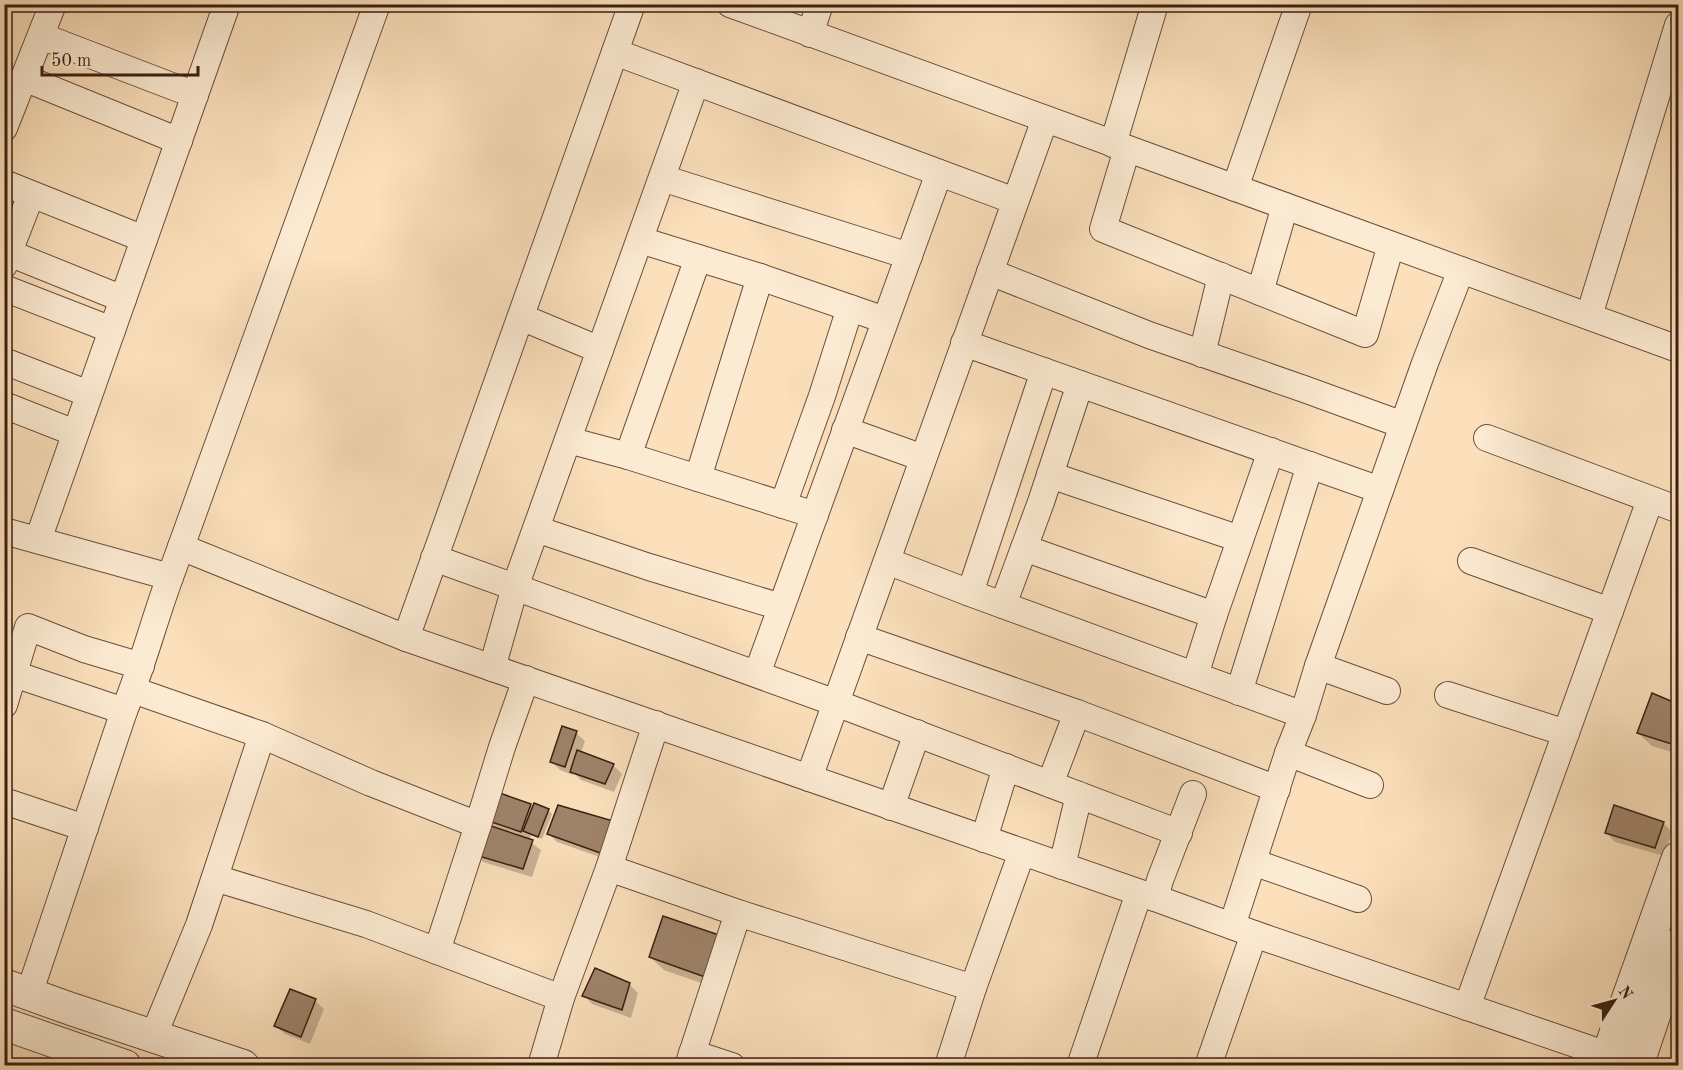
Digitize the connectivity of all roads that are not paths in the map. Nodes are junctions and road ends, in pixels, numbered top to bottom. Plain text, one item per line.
1 (53, 4) edge
2 (227, 4) edge
3 (376, 4) edge
4 (632, 4) edge
5 (730, 4) edge
6 (820, 4) edge
7 (1299, 4) edge
8 (1152, 5) edge
9 (1678, 25) edge
10 (810, 34) junction
11 (41, 36) junction
12 (615, 52) junction
13 (24, 78) junction
14 (696, 82) junction
15 (195, 95) junction
16 (1045, 119) junction
17 (4, 128) edge
18 (179, 141) junction
19 (1120, 146) junction
20 (939, 172) junction
21 (662, 178) junction
22 (4, 183) edge
23 (1235, 188) junction
24 (31, 195) junction
25 (1015, 201) junction
26 (1284, 206) junction
27 (144, 239) junction
28 (640, 240) junction
29 (1391, 244) junction
30 (909, 256) junction
31 (698, 258) junction
32 (7, 259) edge
33 (1461, 270) junction
34 (990, 272) junction
35 (1221, 276) junction
36 (760, 277) junction
37 (4, 288) edge
38 (1260, 292) junction
39 (123, 299) junction
40 (850, 308) junction
41 (1589, 316) junction
42 (521, 317) junction
43 (885, 320) junction
44 (112, 330) junction
45 (964, 343) junction
46 (1678, 349) edge
47 (600, 350) junction
48 (1202, 354) junction
49 (4, 361) edge
50 (1044, 371) junction
51 (1080, 384) junction
52 (89, 394) junction
53 (4, 405) edge
54 (1403, 425) junction
55 (845, 430) junction
56 (75, 433) junction
57 (1487, 438) dead end
58 (568, 440) junction
59 (1271, 451) junction
60 (628, 456) junction
61 (923, 458) junction
62 (1310, 465) junction
63 (1050, 475) junction
64 (698, 478) junction
65 (1380, 490) junction
66 (1670, 503) edge
67 (783, 505) junction
68 (815, 515) junction
69 (536, 529) junction
70 (4, 531) edge
71 (1240, 539) junction
72 (38, 540) junction
73 (181, 547) junction
74 (1024, 548) junction
75 (435, 558) junction
76 (887, 561) junction
77 (1471, 561) dead end
78 (170, 577) junction
79 (515, 587) junction
80 (970, 593) junction
81 (1003, 605) junction
82 (781, 607) junction
83 (1610, 611) junction
84 (1214, 615) junction
85 (859, 637) junction
86 (406, 638) junction
87 (1318, 666) junction
88 (492, 668) junction
89 (14, 674) junction
90 (757, 674) junction
91 (1195, 675) junction
92 (526, 679) junction
93 (133, 689) junction
94 (1388, 691) dead end
95 (1239, 692) junction
96 (1448, 695) dead end
97 (836, 703) junction
98 (4, 705) edge
99 (1077, 712) junction
100 (1303, 715) junction
101 (656, 724) junction
102 (916, 733) junction
103 (1566, 734) junction
104 (262, 735) junction
105 (1288, 753) junction
106 (1006, 767) junction
107 (809, 778) junction
108 (1050, 784) junction
109 (1370, 785) dead end
110 (1276, 789) junction
111 (1079, 795) junction
112 (1194, 795) dead end
113 (4, 801) edge
114 (891, 807) junction
115 (478, 825) junction
116 (85, 828) junction
117 (1179, 833) junction
118 (984, 839) junction
119 (1022, 852) junction
120 (1678, 858) edge
121 (1253, 862) junction
122 (1062, 866) junction
123 (609, 868) junction
124 (215, 878) junction
125 (1147, 895) junction
126 (1358, 899) dead end
127 (738, 913) junction
128 (1243, 930) junction
129 (1678, 944) edge
130 (437, 951) junction
131 (973, 988) junction
132 (17, 989) edge
133 (561, 998) junction
134 (1467, 1007) junction
135 (4, 1024) edge
136 (153, 1037) junction
137 (690, 1059) edge
138 (1606, 1060) edge
139 (124, 1065) edge
140 (243, 1065) edge
141 (541, 1065) edge
142 (732, 1065) edge
143 (948, 1065) edge
144 (1080, 1065) edge
145 (1208, 1065) edge
146 (1637, 1065) edge

1 - 11 street
2 - 15 street
3 - 73 street
4 - 12 street
5 - 10 street
6 - 10 street
7 - 23 street
8 - 19 street
9 - 41 street
10 - 16 street
11 - 13 street
11 - 15 street
12 - 14 street
12 - 42 street
13 - 17 street
13 - 18 street
14 - 20 street
14 - 21 street
15 - 18 street
16 - 19 street
16 - 25 street
18 - 27 street
19 - 23 street
19 - 35 street
20 - 25 street
20 - 30 street
21 - 28 street
21 - 30 street
22 - 24 street
23 - 26 street
24 - 27 street
24 - 32 street
25 - 34 street
26 - 29 street
26 - 38 street
27 - 39 street
28 - 31 street
28 - 47 street
29 - 33 street
29 - 38 street
30 - 43 street
31 - 36 street
31 - 60 street
32 - 39 street
33 - 41 street
33 - 54 street
34 - 45 street
34 - 48 street
35 - 38 street
35 - 48 street
36 - 40 street
36 - 64 street
37 - 44 street
39 - 44 street
40 - 43 street
40 - 67 street
41 - 46 street
42 - 47 street
42 - 75 street
43 - 55 street
44 - 52 street
45 - 50 street
45 - 61 street
47 - 58 street
48 - 54 street
49 - 52 street
50 - 51 street
50 - 80 street
51 - 59 street
51 - 63 street
52 - 56 street
53 - 56 street
54 - 65 street
55 - 61 street
55 - 68 street
56 - 72 street
57 - 66 street
58 - 60 street
58 - 69 street
59 - 62 street
59 - 71 street
60 - 64 street
61 - 76 street
62 - 65 street
62 - 95 street
63 - 71 street
63 - 74 street
64 - 67 street
65 - 87 street
66 - 83 street
67 - 68 street
68 - 82 street
69 - 79 street
69 - 82 street
70 - 72 street
71 - 84 street
72 - 78 street
73 - 78 street
73 - 86 street
74 - 81 street
74 - 84 street
75 - 79 street
75 - 86 street
76 - 80 street
76 - 85 street
77 - 83 street
78 - 93 street
79 - 88 street
79 - 90 street
80 - 81 street
81 - 91 street
82 - 90 street
83 - 103 street
84 - 91 street
85 - 97 street
85 - 99 street
86 - 88 street
87 - 94 street
87 - 100 street
88 - 92 street
89 - 93 street
89 - 93 street
89 - 98 street
90 - 97 street
91 - 95 street
92 - 101 street
92 - 115 street
93 - 104 street
93 - 116 street
95 - 100 street
96 - 103 street
97 - 102 street
97 - 107 street
99 - 108 street
99 - 110 street
100 - 105 street
101 - 107 street
101 - 123 street
102 - 106 street
102 - 114 street
103 - 134 street
104 - 115 street
104 - 124 street
105 - 109 street
105 - 110 street
106 - 108 street
106 - 118 street
107 - 114 street
108 - 111 street
110 - 121 street
111 - 117 street
111 - 122 street
112 - 117 street
113 - 116 street
114 - 118 street
115 - 130 street
116 - 132 street
117 - 125 street
118 - 119 street
119 - 122 street
119 - 131 street
120 - 138 street
121 - 126 street
121 - 128 street
122 - 125 street
123 - 127 street
123 - 133 street
124 - 130 street
124 - 136 street
125 - 128 street
125 - 144 street
127 - 131 street
127 - 137 street
128 - 134 street
128 - 145 street
129 - 146 street
130 - 133 street
131 - 143 street
132 - 136 street
133 - 141 street
134 - 138 street
135 - 139 street
136 - 140 street
137 - 142 street
138 - 146 street

